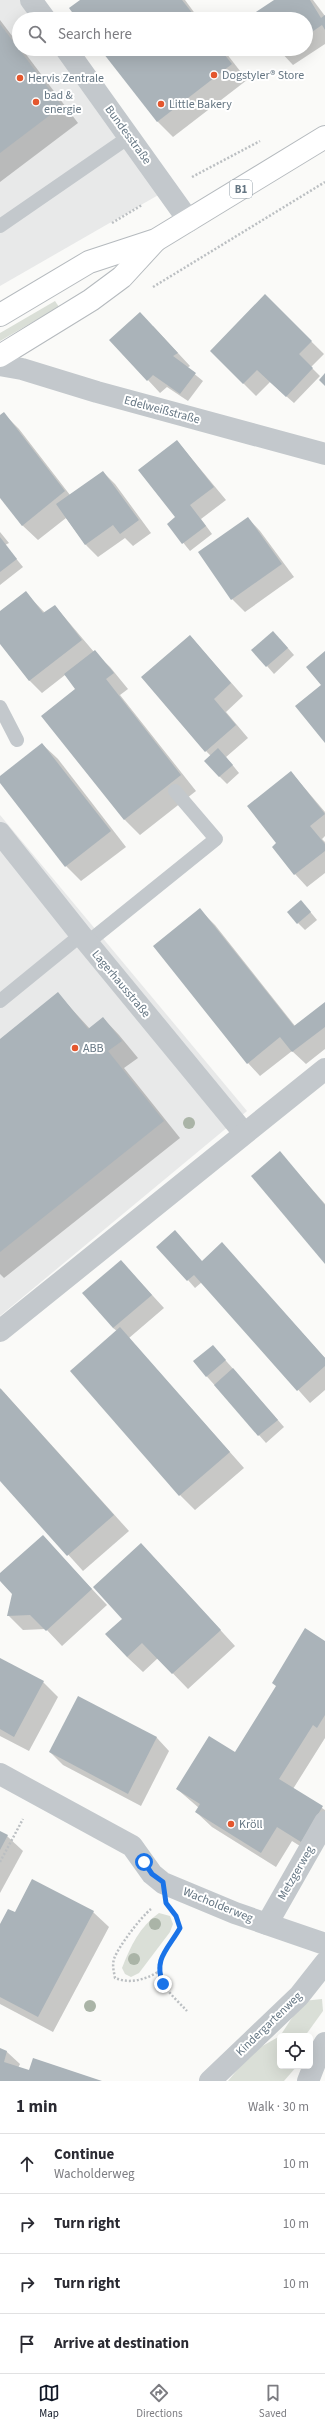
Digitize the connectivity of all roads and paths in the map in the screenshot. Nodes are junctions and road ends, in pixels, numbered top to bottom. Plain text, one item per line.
1 (31, 0) edge
2 (40, 12) edge
3 (71, 56) edge
4 (129, 137) junction
5 (325, 137) edge
6 (263, 139) dead end
7 (325, 182) edge
8 (167, 190) junction
9 (189, 221) junction
10 (0, 226) edge
11 (156, 240) junction
12 (150, 290) dead end
13 (0, 315) edge
14 (0, 356) edge
15 (0, 365) edge
16 (325, 454) edge
17 (0, 708) edge
18 (17, 740) dead end
19 (175, 791) dead end
20 (0, 833) edge
21 (84, 939) junction
22 (0, 1000) edge
23 (325, 1069) edge
24 (244, 1133) junction
25 (0, 1331) edge
26 (0, 1774) edge
27 (36, 1794) junction
28 (325, 1822) edge
29 (0, 1862) edge
30 (164, 1893) junction
31 (267, 1924) junction
32 (325, 1944) edge
33 (325, 1963) edge
34 (158, 1972) junction
35 (187, 2011) dead end
36 (325, 2043) edge
37 (210, 2081) edge
38 (308, 2081) edge

1 - 2 street
3 - 4 street, Bundesstraße
4 - 8 street, Bundesstraße
4 - 10 lane
5 - 9 main road, B1
6 - 8 path
7 - 12 path
8 - 9 street, Bundesstraße
9 - 11 main road, B1
11 - 13 main road, B1
11 - 14 main road, B1
15 - 16 street, Edelweißstraße
17 - 18 lane
19 - 21 lane
20 - 21 street, Lagerhausstraße
21 - 22 lane
21 - 24 street, Lagerhausstraße
23 - 24 street
24 - 25 street
26 - 27 street, Wacholderweg
27 - 29 path
27 - 30 street, Wacholderweg
28 - 31 street, Metzgerweg
30 - 31 street, Wacholderweg
30 - 34 path
30 - 34 path
31 - 32 street, Wacholderweg
33 - 37 street, Kindergartenweg
34 - 35 path
36 - 38 street

